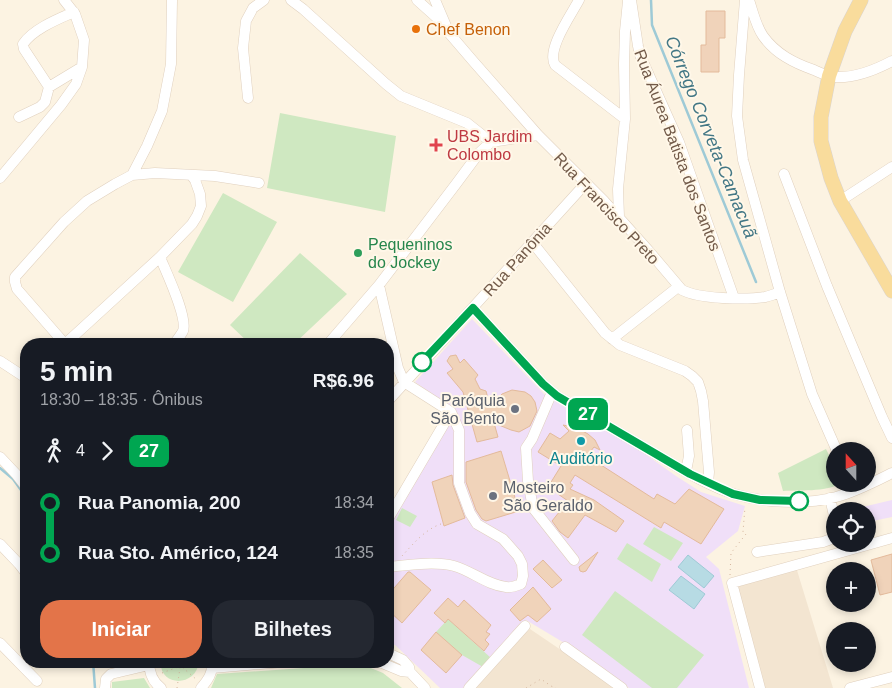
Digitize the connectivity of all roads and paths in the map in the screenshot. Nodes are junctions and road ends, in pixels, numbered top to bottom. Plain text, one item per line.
1 (64, 0) edge
2 (172, 0) edge
3 (264, 0) edge
4 (291, 0) edge
5 (417, 0) edge
6 (436, 0) edge
7 (579, 0) edge
8 (630, 0) edge
9 (745, 0) edge
10 (749, 0) edge
11 (754, 0) edge
12 (861, 0) edge
13 (74, 12) junction
14 (753, 12) junction
15 (759, 29) junction
16 (449, 33) junction
17 (741, 41) junction
18 (892, 61) edge
19 (82, 67) junction
20 (829, 76) junction
21 (49, 87) junction
22 (248, 98) dead end
23 (19, 117) dead end
24 (625, 119) junction
25 (538, 135) junction
26 (491, 142) junction
27 (892, 167) edge
28 (784, 174) dead end
29 (132, 175) junction
30 (190, 175) junction
31 (0, 178) edge
32 (259, 183) dead end
33 (586, 183) junction
34 (611, 196) junction
35 (840, 201) junction
36 (618, 212) junction
37 (532, 242) junction
38 (160, 257) junction
39 (379, 285) junction
40 (891, 286) edge
41 (678, 287) junction
42 (780, 292) junction
43 (734, 298) junction
44 (473, 308) junction
45 (60, 338) edge
46 (72, 338) edge
47 (178, 338) edge
48 (333, 338) edge
49 (391, 338) edge
50 (612, 340) junction
51 (394, 351) edge
52 (0, 361) edge
53 (20, 374) edge
54 (404, 382) junction
55 (552, 392) junction
56 (394, 394) edge
57 (452, 412) junction
58 (687, 430) dead end
59 (892, 438) edge
60 (833, 442) edge
61 (0, 457) edge
62 (686, 472) junction
63 (892, 474) edge
64 (20, 479) edge
65 (876, 480) edge
66 (708, 483) junction
67 (844, 492) edge
68 (745, 497) junction
69 (830, 498) junction
70 (831, 502) edge
71 (394, 510) edge
72 (444, 523) dead end
73 (892, 538) edge
74 (826, 541) edge
75 (0, 544) edge
76 (757, 552) dead end
77 (574, 560) dead end
78 (20, 561) edge
79 (394, 565) edge
80 (394, 567) edge
81 (732, 583) junction
82 (525, 626) dead end
83 (0, 642) edge
84 (565, 647) dead end
85 (394, 656) edge
86 (20, 663) edge
87 (25, 668) edge
88 (132, 668) edge
89 (150, 668) edge
90 (175, 668) edge
91 (180, 668) edge
92 (182, 668) edge
93 (211, 668) edge
94 (394, 668) edge
95 (410, 672) junction
96 (152, 677) junction
97 (892, 677) edge
98 (37, 681) dead end
99 (202, 687) edge
100 (106, 688) edge
101 (161, 688) edge
102 (177, 688) edge
103 (425, 688) edge
104 (469, 688) edge
105 (526, 688) edge
106 (556, 688) edge
107 (622, 688) edge
108 (760, 688) edge
109 (850, 688) edge

1 - 13 street
2 - 29 street
3 - 22 street
4 - 26 street
5 - 16 street
6 - 16 street, Rua Francisco Preto
7 - 24 street
8 - 24 street
8 - 43 street, Rua Áurea Batista dos Santos
9 - 17 street
10 - 14 street
11 - 14 street
12 - 20 main road
13 - 19 street
13 - 21 street
14 - 15 street
15 - 17 street
15 - 20 street
16 - 25 street, Rua Francisco Preto
17 - 42 street
18 - 20 street
19 - 21 street
19 - 31 street
20 - 35 main road
21 - 23 street
24 - 34 street
25 - 26 street
25 - 33 street, Rua Francisco Preto
26 - 39 street
27 - 35 street
28 - 59 street
29 - 30 street
29 - 45 street
30 - 32 street
30 - 38 street
33 - 34 street, Rua Francisco Preto
33 - 37 street, Rua Panônia
34 - 36 street
34 - 36 street, Rua Francisco Preto
35 - 40 main road
36 - 41 street, Rua Francisco Preto
37 - 44 street, Rua Panônia
37 - 50 street
38 - 46 street
38 - 47 street
39 - 48 street
39 - 49 street
41 - 43 street
41 - 50 street
42 - 43 street
42 - 60 street
44 - 54 street, Rua Panônia
44 - 55 street
50 - 66 street
51 - 54 street
52 - 53 street
54 - 56 street, Rua Panônia
54 - 57 street
55 - 62 street
55 - 77 street
57 - 71 street
57 - 80 street
58 - 62 street
61 - 64 street
62 - 66 street
63 - 65 street
66 - 68 street
67 - 69 street
68 - 69 street
68 - 81 path
69 - 70 street
72 - 79 path
73 - 81 street
74 - 76 street
75 - 78 street
81 - 108 street
82 - 104 street
83 - 86 street
84 - 107 street
85 - 95 street
87 - 98 street
88 - 100 street
89 - 96 street
90 - 96 path
91 - 102 path
92 - 99 path
93 - 99 street
94 - 95 street
95 - 103 street
96 - 101 street
97 - 109 street
105 - 106 path

